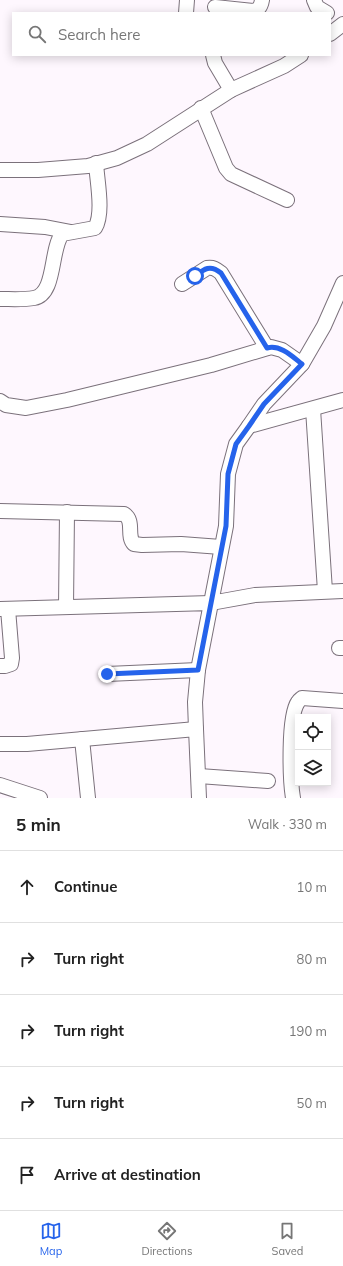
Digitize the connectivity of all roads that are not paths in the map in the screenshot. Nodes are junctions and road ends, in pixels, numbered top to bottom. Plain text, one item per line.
1 (187, 0) edge
2 (262, 0) edge
3 (314, 0) edge
4 (215, 7) edge
5 (186, 12) edge
6 (325, 12) edge
7 (331, 16) edge
8 (343, 23) edge
9 (331, 33) edge
10 (213, 56) edge
11 (299, 56) edge
12 (231, 90) junction
13 (201, 108) junction
14 (96, 163) junction
15 (0, 170) edge
16 (287, 200) dead end
17 (0, 224) edge
18 (71, 232) junction
19 (343, 283) edge
20 (182, 284) dead end
21 (0, 299) edge
22 (267, 348) junction
23 (302, 364) junction
24 (343, 400) edge
25 (0, 401) edge
26 (313, 409) junction
27 (249, 426) junction
28 (0, 511) edge
29 (67, 512) junction
30 (221, 547) junction
31 (325, 591) junction
32 (343, 591) edge
33 (211, 603) junction
34 (66, 608) junction
35 (4, 609) edge
36 (0, 666) edge
37 (198, 670) junction
38 (107, 674) dead end
39 (343, 701) edge
40 (196, 729) junction
41 (82, 739) junction
42 (0, 744) edge
43 (198, 776) junction
44 (268, 781) dead end
45 (1, 787) edge
46 (40, 798) edge
47 (88, 798) edge
48 (199, 798) edge
49 (293, 798) edge

1 - 5 street
2 - 4 street
3 - 6 street
7 - 8 street
8 - 9 street
10 - 12 street
11 - 12 street
12 - 13 street
13 - 14 street
13 - 16 street
14 - 15 street
14 - 18 street
17 - 18 street
18 - 21 street
19 - 23 street
20 - 22 street
22 - 23 street
22 - 25 street
23 - 27 street
24 - 26 street
26 - 27 street
26 - 31 street
27 - 30 street
28 - 29 street
29 - 30 street
29 - 34 street
30 - 33 street
31 - 32 street
31 - 33 street
33 - 34 street
33 - 37 street
34 - 35 street
35 - 36 street
37 - 38 street
37 - 40 street
39 - 49 street
40 - 41 street
40 - 43 street
41 - 42 street
41 - 47 street
43 - 44 street
43 - 48 street
45 - 46 street

